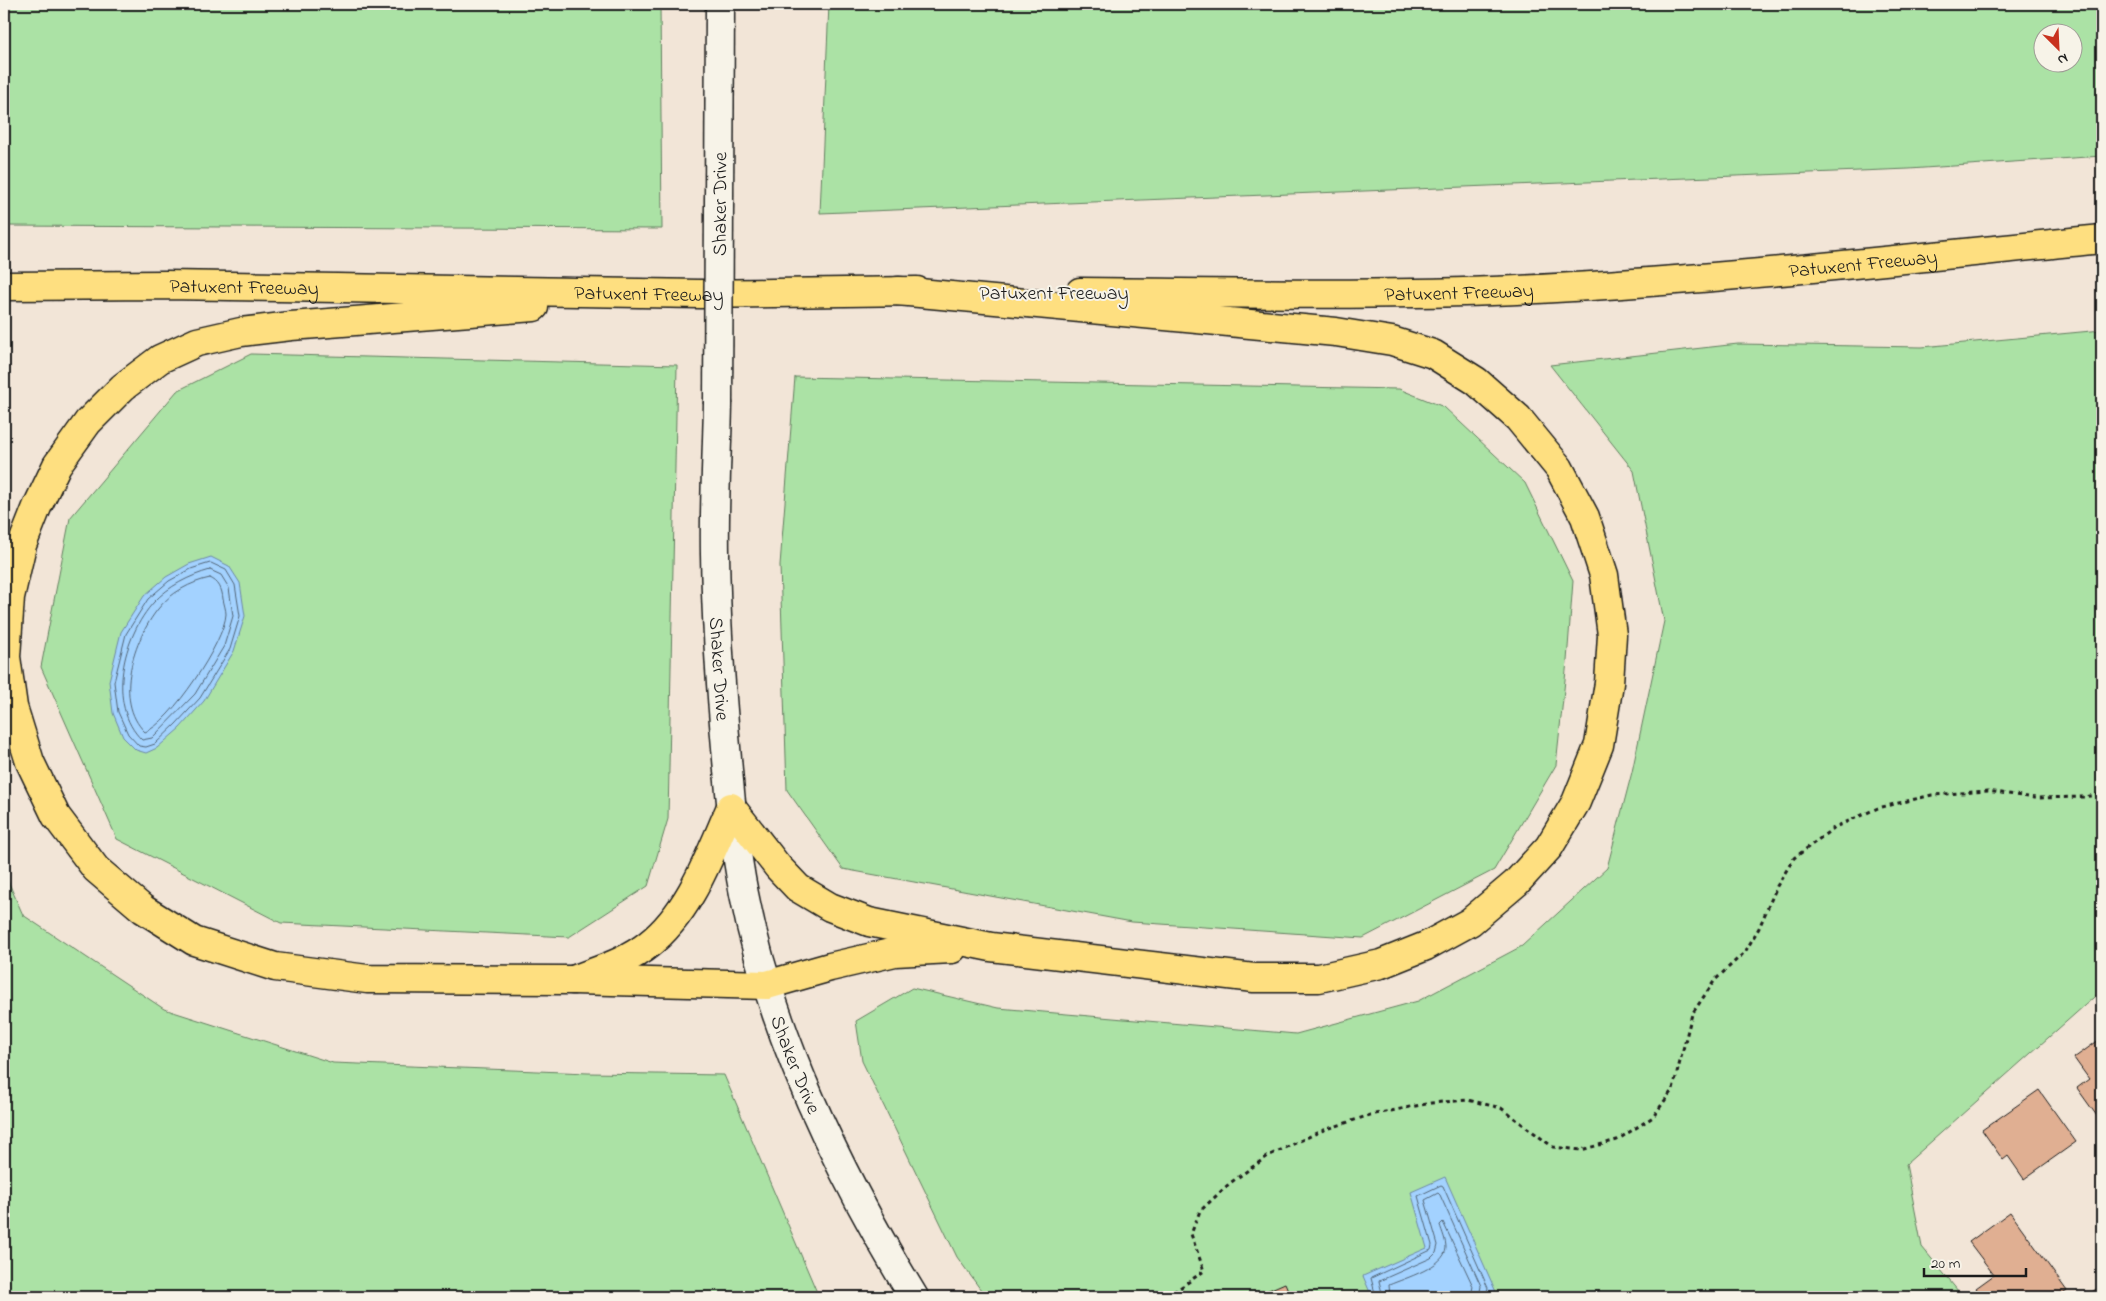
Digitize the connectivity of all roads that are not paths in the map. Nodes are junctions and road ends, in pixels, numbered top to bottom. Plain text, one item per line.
1 (720, 4) edge
2 (2102, 239) edge
3 (4, 286) edge
4 (898, 291) junction
5 (700, 294) junction
6 (731, 807) junction
7 (990, 947) junction
8 (573, 980) junction
9 (767, 985) junction
10 (914, 1297) edge

1 - 6 street, Shaker Drive, bridge
2 - 4 highway, Patuxent Freeway
3 - 5 highway, Patuxent Freeway
4 - 5 highway, Patuxent Freeway
4 - 7 highway
5 - 8 highway
6 - 7 highway
6 - 8 highway
6 - 9 street, Shaker Drive
7 - 9 highway
8 - 9 highway
9 - 10 street, Shaker Drive

